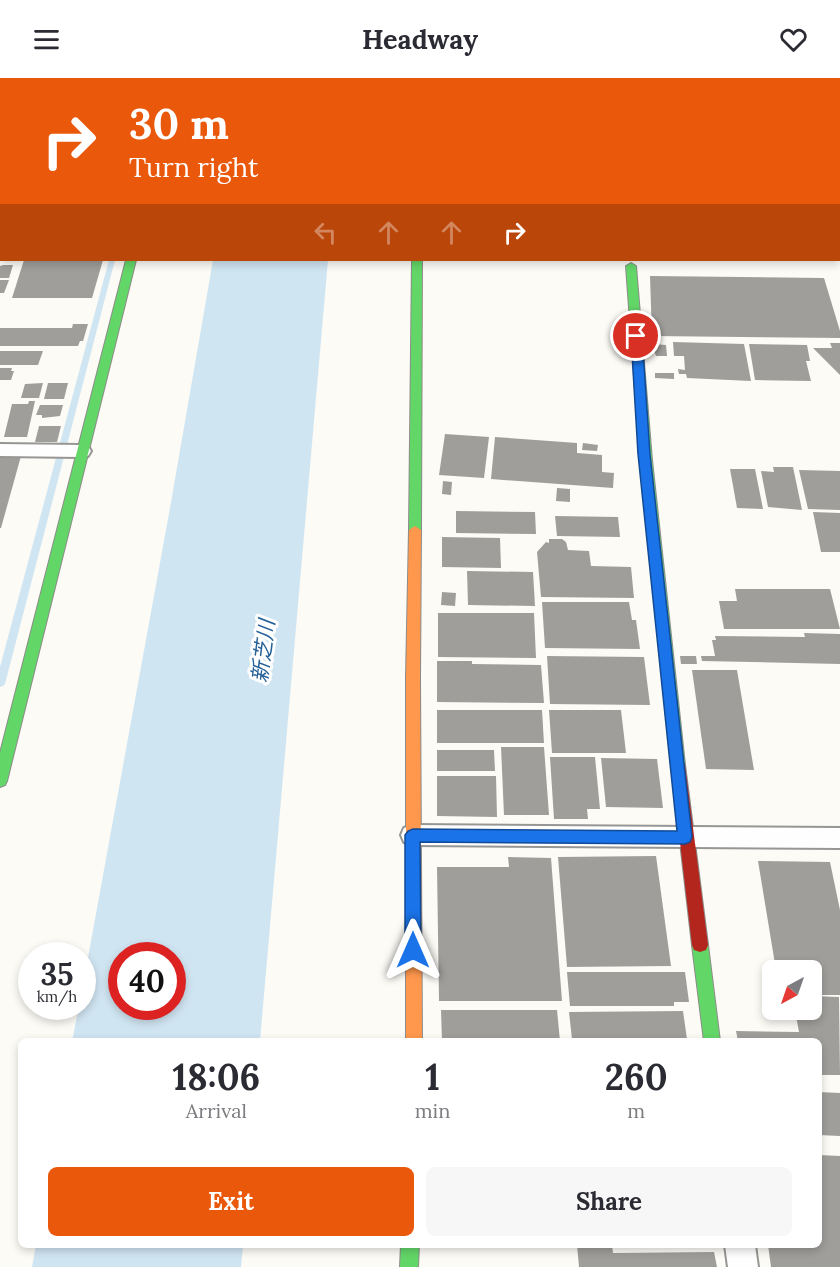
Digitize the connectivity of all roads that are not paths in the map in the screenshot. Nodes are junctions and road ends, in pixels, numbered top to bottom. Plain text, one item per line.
1 (130, 261) edge
2 (417, 261) edge
3 (632, 266) dead end
4 (0, 450) edge
5 (81, 451) junction
6 (0, 780) edge
7 (413, 835) junction
8 (685, 837) junction
9 (840, 838) edge
10 (414, 1038) edge
11 (712, 1038) edge
12 (410, 1248) edge
13 (740, 1248) edge
14 (409, 1267) edge
15 (743, 1267) edge

1 - 5 street
2 - 7 street
3 - 8 street
4 - 5 street
5 - 6 street
7 - 8 street
7 - 10 street
8 - 9 street
8 - 11 street
12 - 14 street
13 - 15 street

